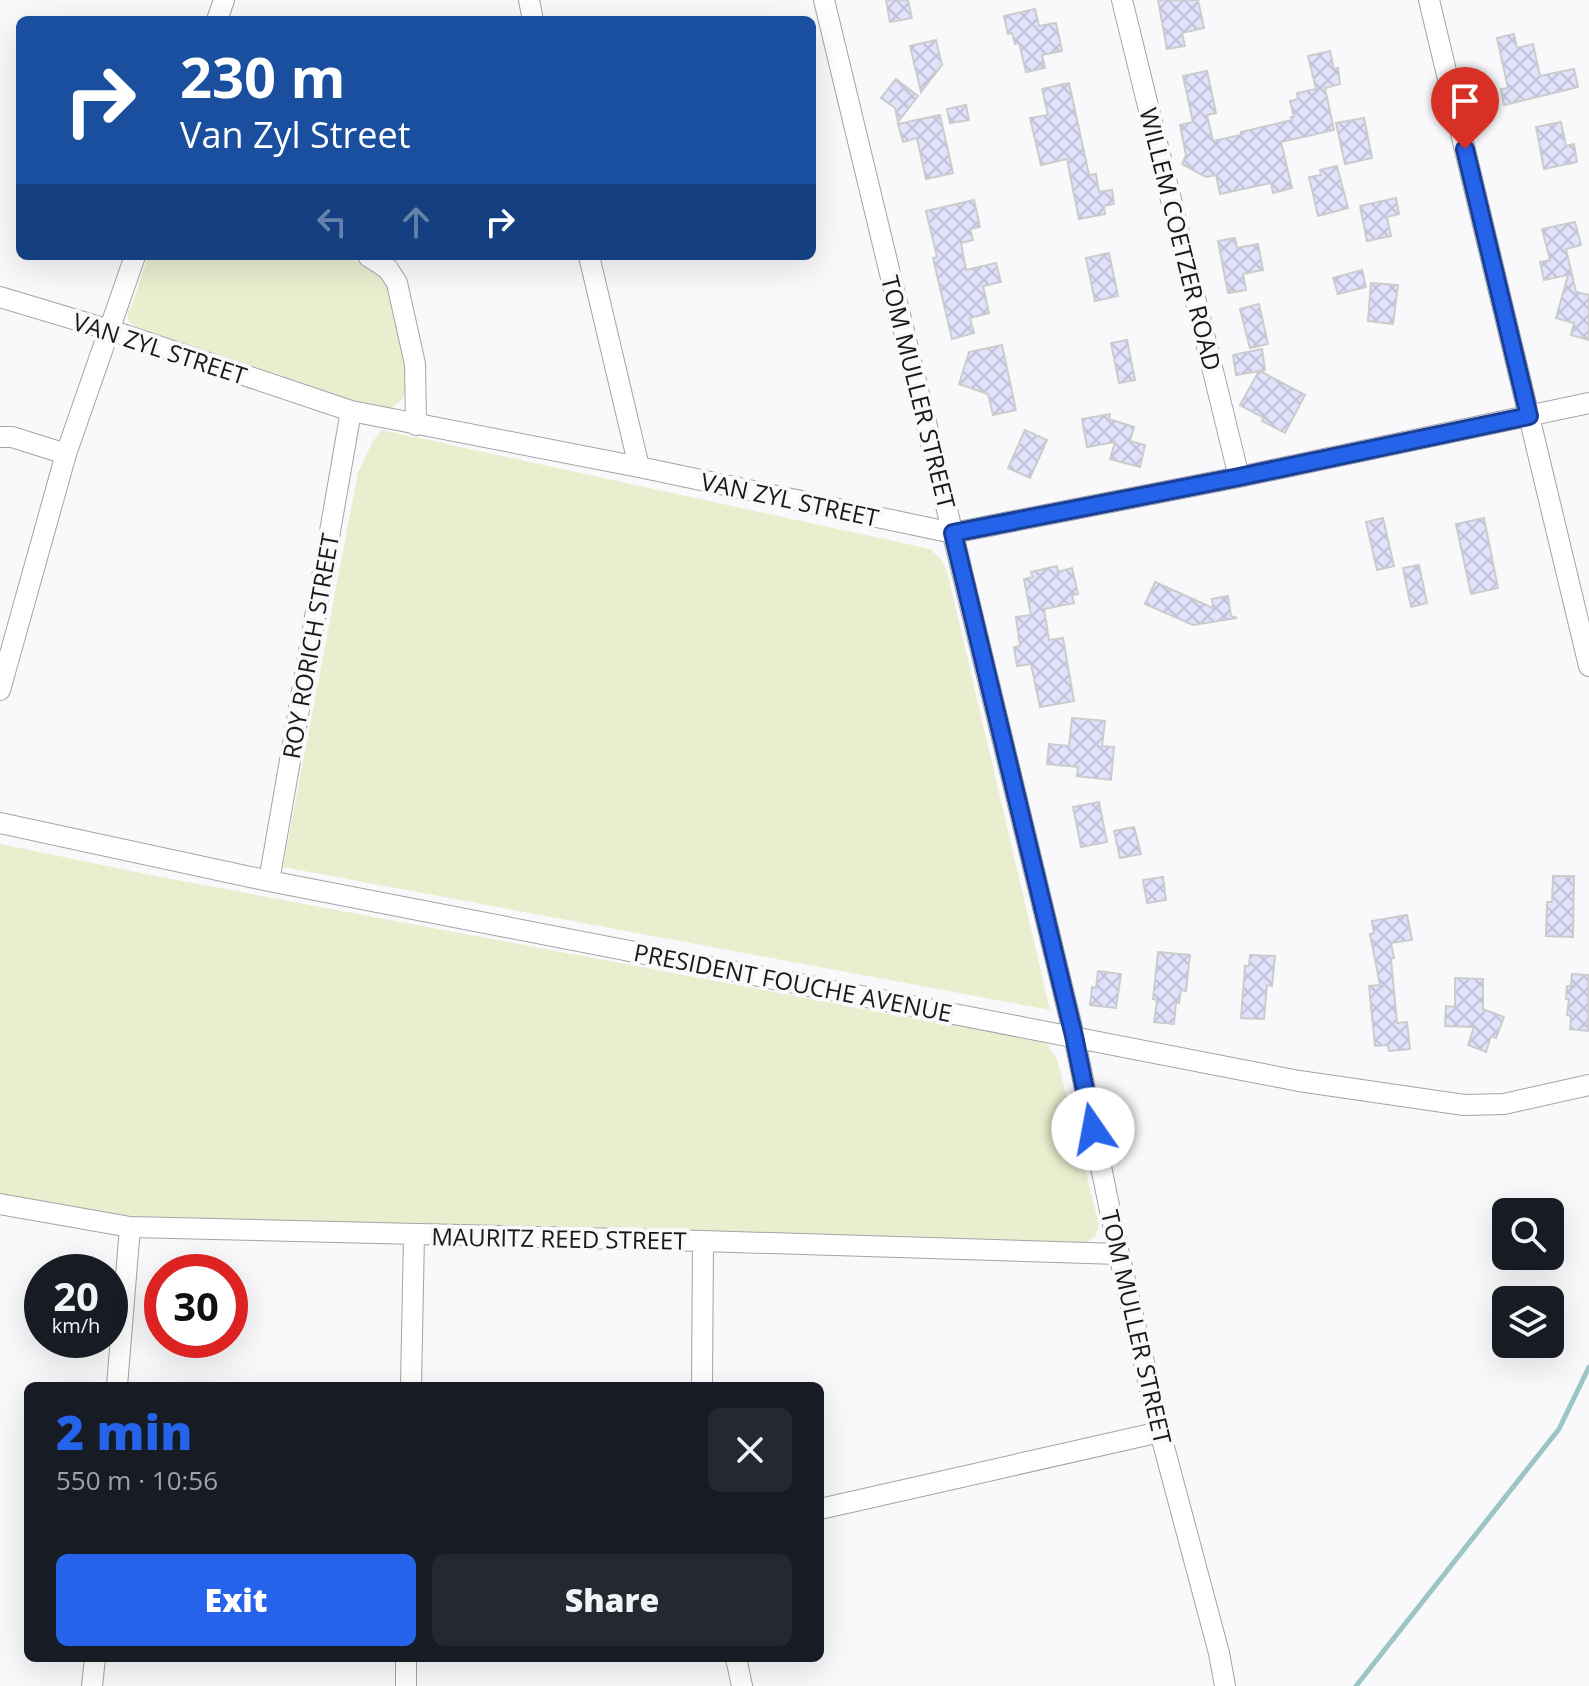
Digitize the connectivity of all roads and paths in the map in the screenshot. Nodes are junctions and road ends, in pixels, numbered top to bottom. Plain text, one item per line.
1 (824, 0) edge
2 (1122, 0) edge
3 (1429, 0) edge
4 (134, 260) edge
5 (374, 260) edge
6 (590, 260) edge
7 (0, 297) edge
8 (110, 330) junction
9 (1589, 403) edge
10 (351, 411) junction
11 (1529, 416) junction
12 (416, 425) junction
13 (0, 437) edge
14 (66, 454) junction
15 (639, 467) junction
16 (1239, 477) junction
17 (953, 533) junction
18 (1589, 666) edge
19 (0, 690) edge
20 (0, 823) edge
21 (269, 881) junction
22 (1074, 1036) junction
23 (1589, 1085) edge
24 (0, 1204) edge
25 (130, 1227) junction
26 (414, 1235) junction
27 (703, 1241) junction
28 (1119, 1254) junction
29 (117, 1382) edge
30 (411, 1382) edge
31 (702, 1382) edge
32 (1160, 1432) junction
33 (824, 1508) edge
34 (95, 1662) edge
35 (406, 1662) edge
36 (737, 1662) edge
37 (1224, 1679) edge
38 (92, 1686) edge
39 (406, 1686) edge
40 (742, 1686) edge

1 - 17 street, TOM MULLER STREET
2 - 16 street, WILLEM COETZER ROAD
3 - 11 street
4 - 8 street
5 - 12 street
6 - 15 street
7 - 8 street, VAN ZYL STREET
8 - 10 street, VAN ZYL STREET
8 - 14 street
9 - 11 street, VAN ZYL STREET
10 - 12 street, VAN ZYL STREET
10 - 21 street, ROY RORICH STREET
11 - 16 street, VAN ZYL STREET
11 - 18 street
12 - 15 street, VAN ZYL STREET
13 - 14 street
14 - 19 street
15 - 17 street, VAN ZYL STREET
16 - 17 street, VAN ZYL STREET
17 - 22 street, TOM MULLER STREET
20 - 21 street, PRESIDENT FOUCHE AVENUE
21 - 22 street, PRESIDENT FOUCHE AVENUE
22 - 23 street, PRESIDENT FOUCHE AVENUE
22 - 28 street, TOM MULLER STREET
24 - 25 street, MAURITZ REED STREET
25 - 26 street, MAURITZ REED STREET
25 - 29 street
26 - 27 street, MAURITZ REED STREET
26 - 30 street
27 - 28 street, MAURITZ REED STREET
27 - 31 street
28 - 32 street, TOM MULLER STREET
32 - 33 street
32 - 37 street, TOM MULLER STREET
34 - 38 street
35 - 39 street
36 - 40 street

